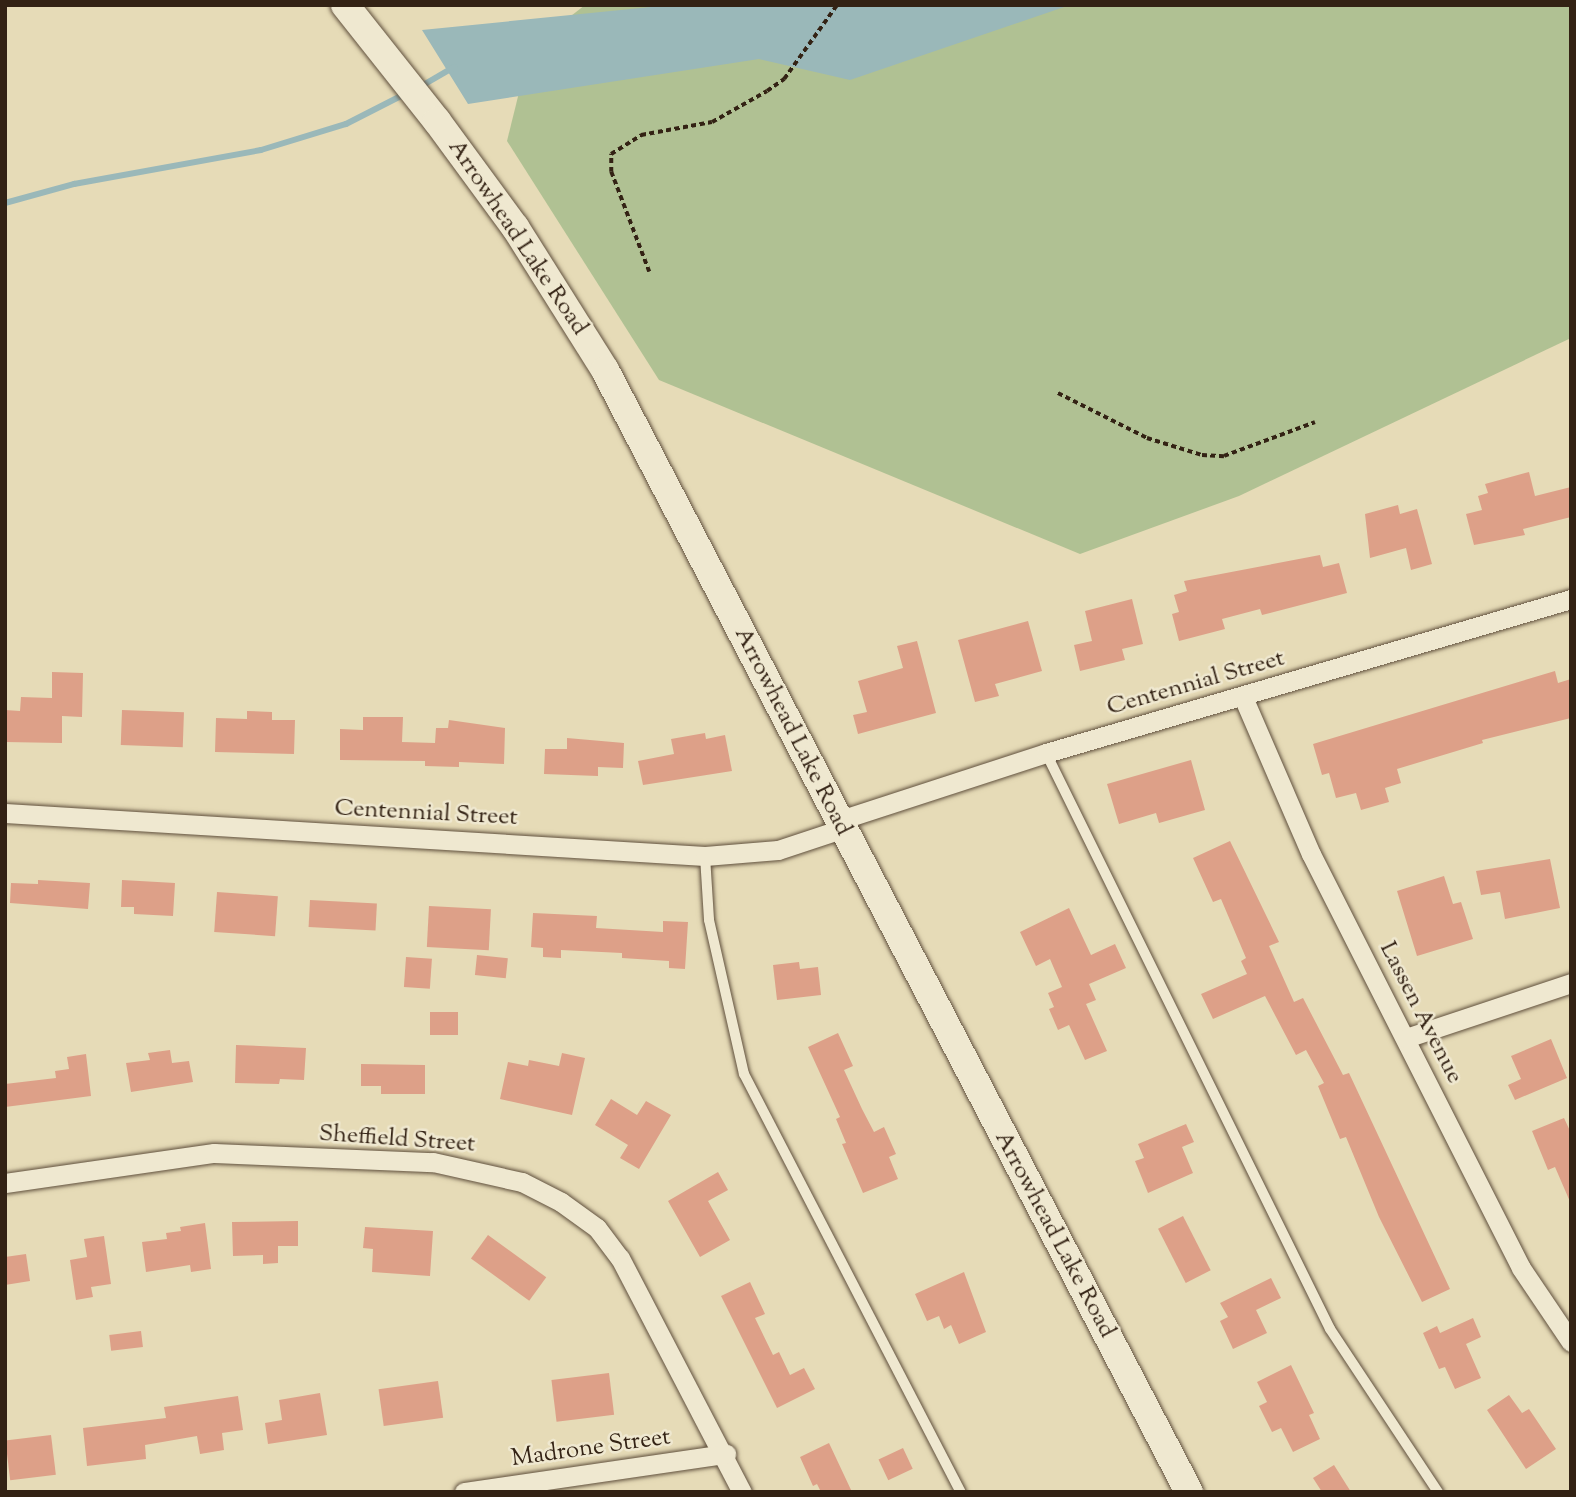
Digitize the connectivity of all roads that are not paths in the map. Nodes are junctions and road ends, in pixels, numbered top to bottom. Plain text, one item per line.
1 (345, 5) edge
2 (1571, 599) edge
3 (1243, 697) junction
4 (1046, 753) junction
5 (5, 813) edge
6 (839, 825) junction
7 (705, 856) junction
8 (1571, 983) edge
9 (1406, 1038) junction
10 (5, 1183) edge
11 (1571, 1342) edge
12 (726, 1454) junction
13 (464, 1492) edge
14 (742, 1492) edge
15 (961, 1492) edge
16 (1189, 1492) edge
17 (1438, 1492) edge

1 - 6 main road, Arrowhead Lake Road
2 - 3 street, Centennial Street
3 - 4 street, Centennial Street
3 - 9 street, Lassen Avenue
4 - 6 street, Centennial Street
4 - 17 lane
5 - 7 street, Centennial Street
6 - 7 street, Centennial Street
6 - 16 main road, Arrowhead Lake Road
7 - 15 lane
8 - 9 street
9 - 11 street, Lassen Avenue
10 - 12 street, Sheffield Street
12 - 13 street, Madrone Street
12 - 14 street, Sheffield Street

